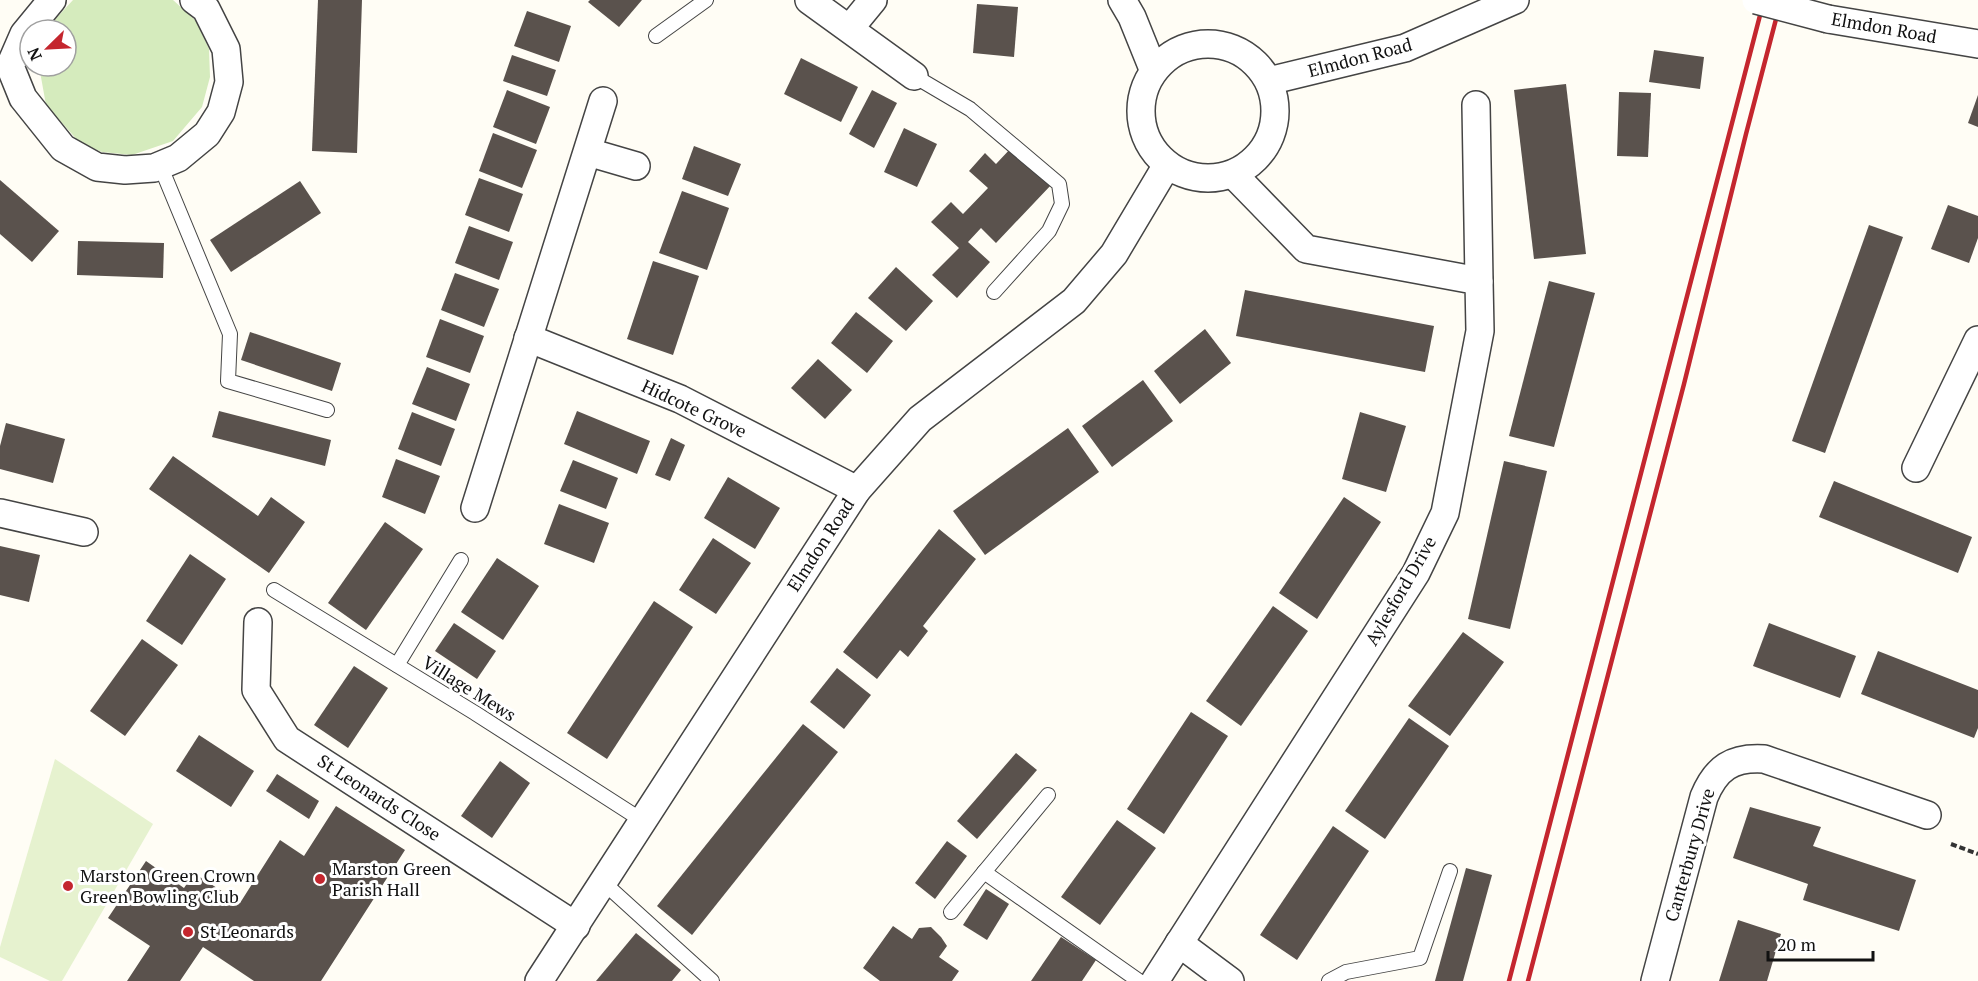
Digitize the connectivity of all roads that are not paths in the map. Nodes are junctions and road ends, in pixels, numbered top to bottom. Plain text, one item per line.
1 (52, 0) edge
2 (194, 0) edge
3 (706, 0) edge
4 (809, 0) edge
5 (873, 0) edge
6 (1122, 0) edge
7 (1515, 0) edge
8 (1756, 0) edge
9 (850, 28) junction
10 (656, 36) dead end
11 (1978, 44) edge
12 (5, 66) edge
13 (1153, 69) junction
14 (914, 76) joint
15 (1269, 81) junction
16 (603, 101) dead end
17 (1476, 105) dead end
18 (588, 152) junction
19 (160, 165) junction
20 (1167, 165) junction
21 (636, 166) dead end
22 (1233, 174) junction
23 (1479, 281) junction
24 (994, 292) dead end
25 (528, 338) junction
26 (1978, 340) edge
27 (327, 410) dead end
28 (1916, 468) dead end
29 (857, 490) junction
30 (475, 508) dead end
31 (0, 513) edge
32 (84, 532) dead end
33 (461, 560) dead end
34 (274, 590) dead end
35 (258, 622) dead end
36 (397, 665) junction
37 (1048, 795) dead end
38 (1927, 814) dead end
39 (644, 821) junction
40 (1450, 871) dead end
41 (984, 872) junction
42 (604, 883) junction
43 (951, 912) dead end
44 (576, 926) junction
45 (1179, 944) junction
46 (539, 981) edge
47 (712, 981) edge
48 (1139, 981) edge
49 (1155, 981) edge
50 (1230, 981) edge
51 (1329, 981) edge
52 (1654, 981) edge

1 - 12 street
2 - 19 street
3 - 10 lane
4 - 9 street
5 - 9 street
6 - 13 street
7 - 15 street, Elmdon Road
8 - 11 street, Elmdon Road, bridge
9 - 14 street
12 - 19 street
13 - 15 street
13 - 20 street
14 - 24 lane
15 - 22 street
16 - 18 street
17 - 23 street, Aylesford Drive
18 - 21 street
18 - 25 street
19 - 27 lane
20 - 22 street
20 - 29 street, Elmdon Road
22 - 23 street
23 - 45 street, Aylesford Drive
25 - 29 street, Hidcote Grove
25 - 30 street
26 - 28 street
29 - 39 street, Elmdon Road
31 - 32 street
33 - 36 lane
34 - 36 lane, Village Mews
35 - 44 street, St Leonards Close
36 - 39 lane, Village Mews
37 - 41 lane
38 - 52 street, Canterbury Drive
39 - 42 street, Elmdon Road
40 - 51 lane
41 - 43 lane
41 - 48 lane
42 - 44 street, Elmdon Road
42 - 47 lane
44 - 46 street, Elmdon Road
45 - 49 street, Aylesford Drive
45 - 50 street

